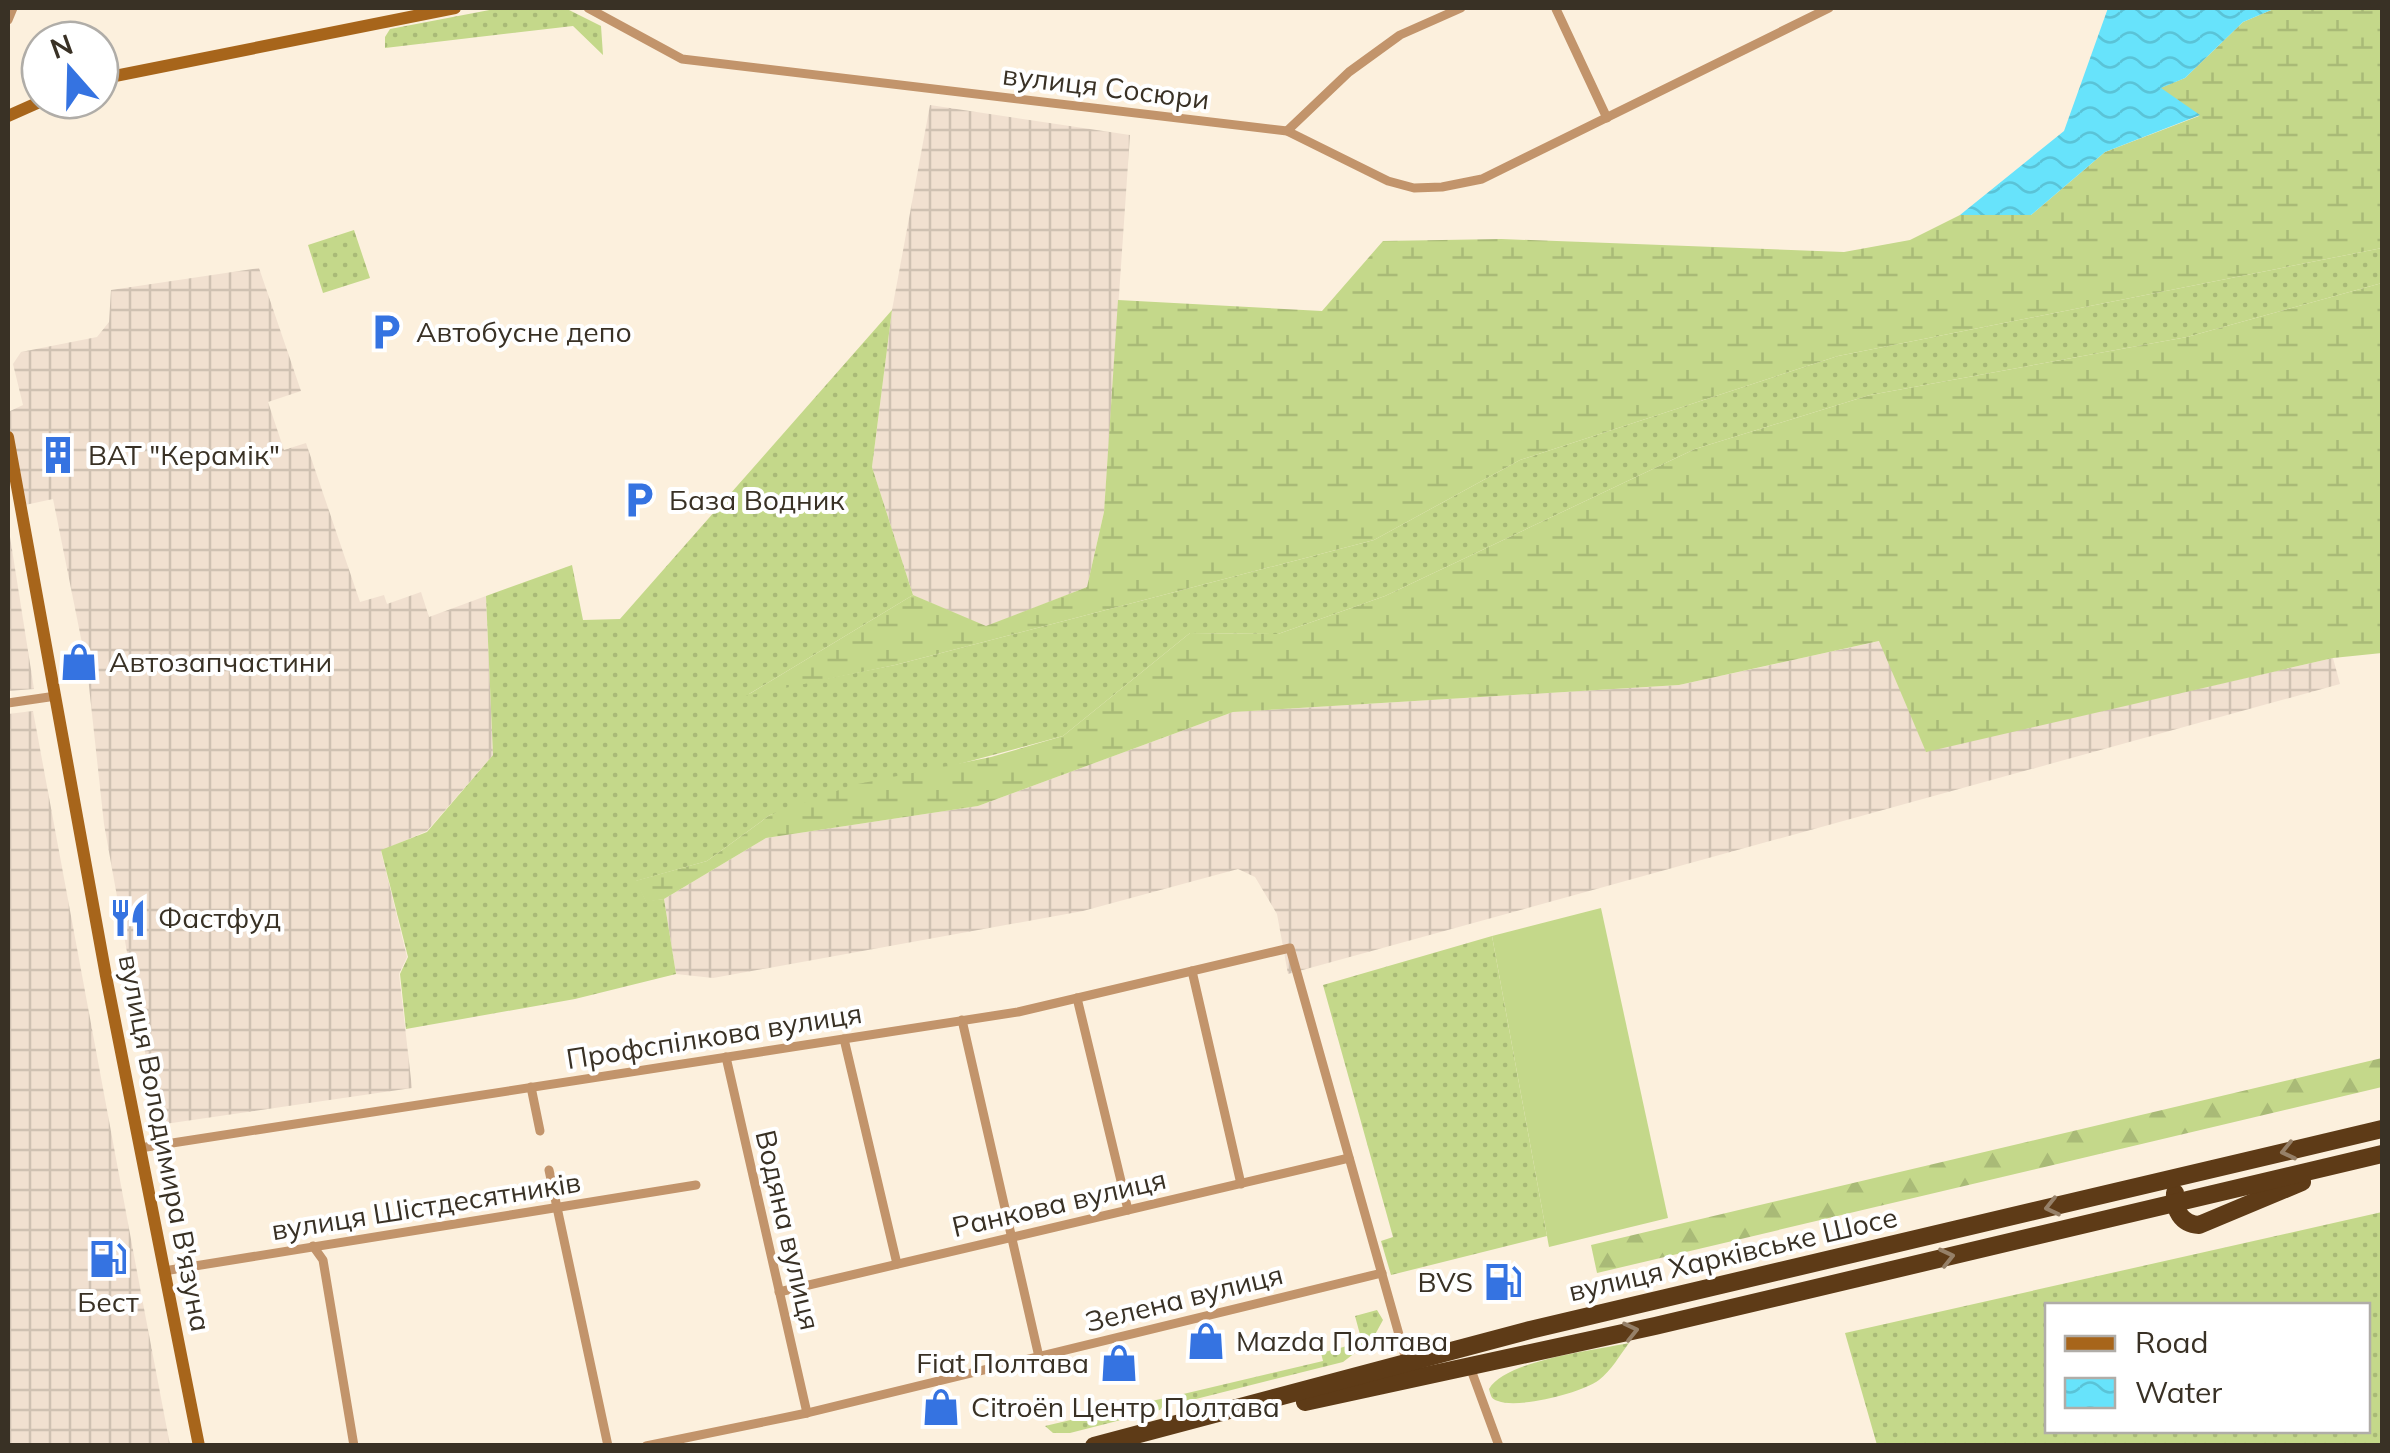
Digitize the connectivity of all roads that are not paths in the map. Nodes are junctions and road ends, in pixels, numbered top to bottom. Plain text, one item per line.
1 (13, 8) edge
2 (455, 8) edge
3 (588, 8) edge
4 (1457, 8) edge
5 (1829, 8) edge
6 (1556, 9) edge
7 (388, 14) edge
8 (8, 20) edge
9 (120, 74) edge
10 (8, 103) edge
11 (8, 115) edge
12 (1607, 118) junction
13 (1287, 131) junction
14 (8, 437) edge
15 (56, 696) junction
16 (8, 703) edge
17 (1192, 971) junction
18 (1077, 998) junction
19 (962, 1020) junction
20 (844, 1039) junction
21 (726, 1057) junction
22 (531, 1087) junction
23 (2382, 1129) edge
24 (540, 1131) dead end
25 (140, 1148) junction
26 (2382, 1154) edge
27 (1349, 1158) junction
28 (2345, 1163) junction
29 (548, 1170) dead end
30 (2191, 1174) junction
31 (1241, 1184) junction
32 (696, 1185) dead end
33 (2175, 1203) junction
34 (556, 1208) junction
35 (1128, 1210) junction
36 (1013, 1237) junction
37 (313, 1246) junction
38 (897, 1264) junction
39 (164, 1270) junction
40 (1382, 1273) junction
41 (779, 1292) junction
42 (1040, 1356) junction
43 (1470, 1367) junction
44 (1409, 1371) junction
45 (807, 1413) junction
46 (1096, 1445) edge
47 (199, 1446) edge
48 (354, 1446) edge
49 (608, 1446) edge
50 (646, 1446) edge
51 (1499, 1446) edge

1 - 8 street
2 - 7 main road
3 - 13 street, вулиця Сосюри
4 - 13 street
5 - 12 street, вулиця Сосюри
6 - 12 street
7 - 9 main road
10 - 11 street
12 - 13 street, вулиця Сосюри
14 - 15 main road, вулиця Володимира В'язуна
15 - 16 street
15 - 25 main road, вулиця Володимира В'язуна
17 - 18 street, Профспілкова вулиця
17 - 27 street, Профспілкова вулиця
17 - 31 street
18 - 19 street, Профспілкова вулиця
18 - 35 street
19 - 20 street, Профспілкова вулиця
19 - 36 street
20 - 21 street, Профспілкова вулиця
20 - 38 street
21 - 22 street, Профспілкова вулиця
21 - 41 street, Водяна вулиця
22 - 24 street
22 - 25 street, Профспілкова вулиця
23 -> 30 highway, вулиця Харківське Шосе
25 - 39 main road, вулиця Володимира В'язуна
26 - 28 highway, вулиця Харківське Шосе
27 - 31 street, Ранкова вулиця
27 - 40 street
28 - 33 highway, вулиця Харківське Шосе
28 - 33 highway
29 - 34 street
30 - 33 highway
30 -> 44 highway, вулиця Харківське Шосе
31 - 35 street, Ранкова вулиця
32 - 34 street, вулиця Шістдесятників
43 -> 33 highway, вулиця Харківське Шосе
34 - 37 street, вулиця Шістдесятників
34 - 49 street
35 - 36 street, Ранкова вулиця
36 - 38 street, Ранкова вулиця
36 - 42 street
37 - 39 street, вулиця Шістдесятників
37 - 48 street
38 - 41 street, Ранкова вулиця
39 - 47 main road, вулиця Володимира В'язуна
40 - 42 street, Зелена вулиця
40 - 44 street
41 - 45 street, Водяна вулиця
42 - 45 street, Зелена вулиця
43 - 44 highway, вулиця Харківське Шосе
43 - 51 street
44 - 46 highway, вулиця Харківське Шосе
45 - 50 street, Зелена вулиця

